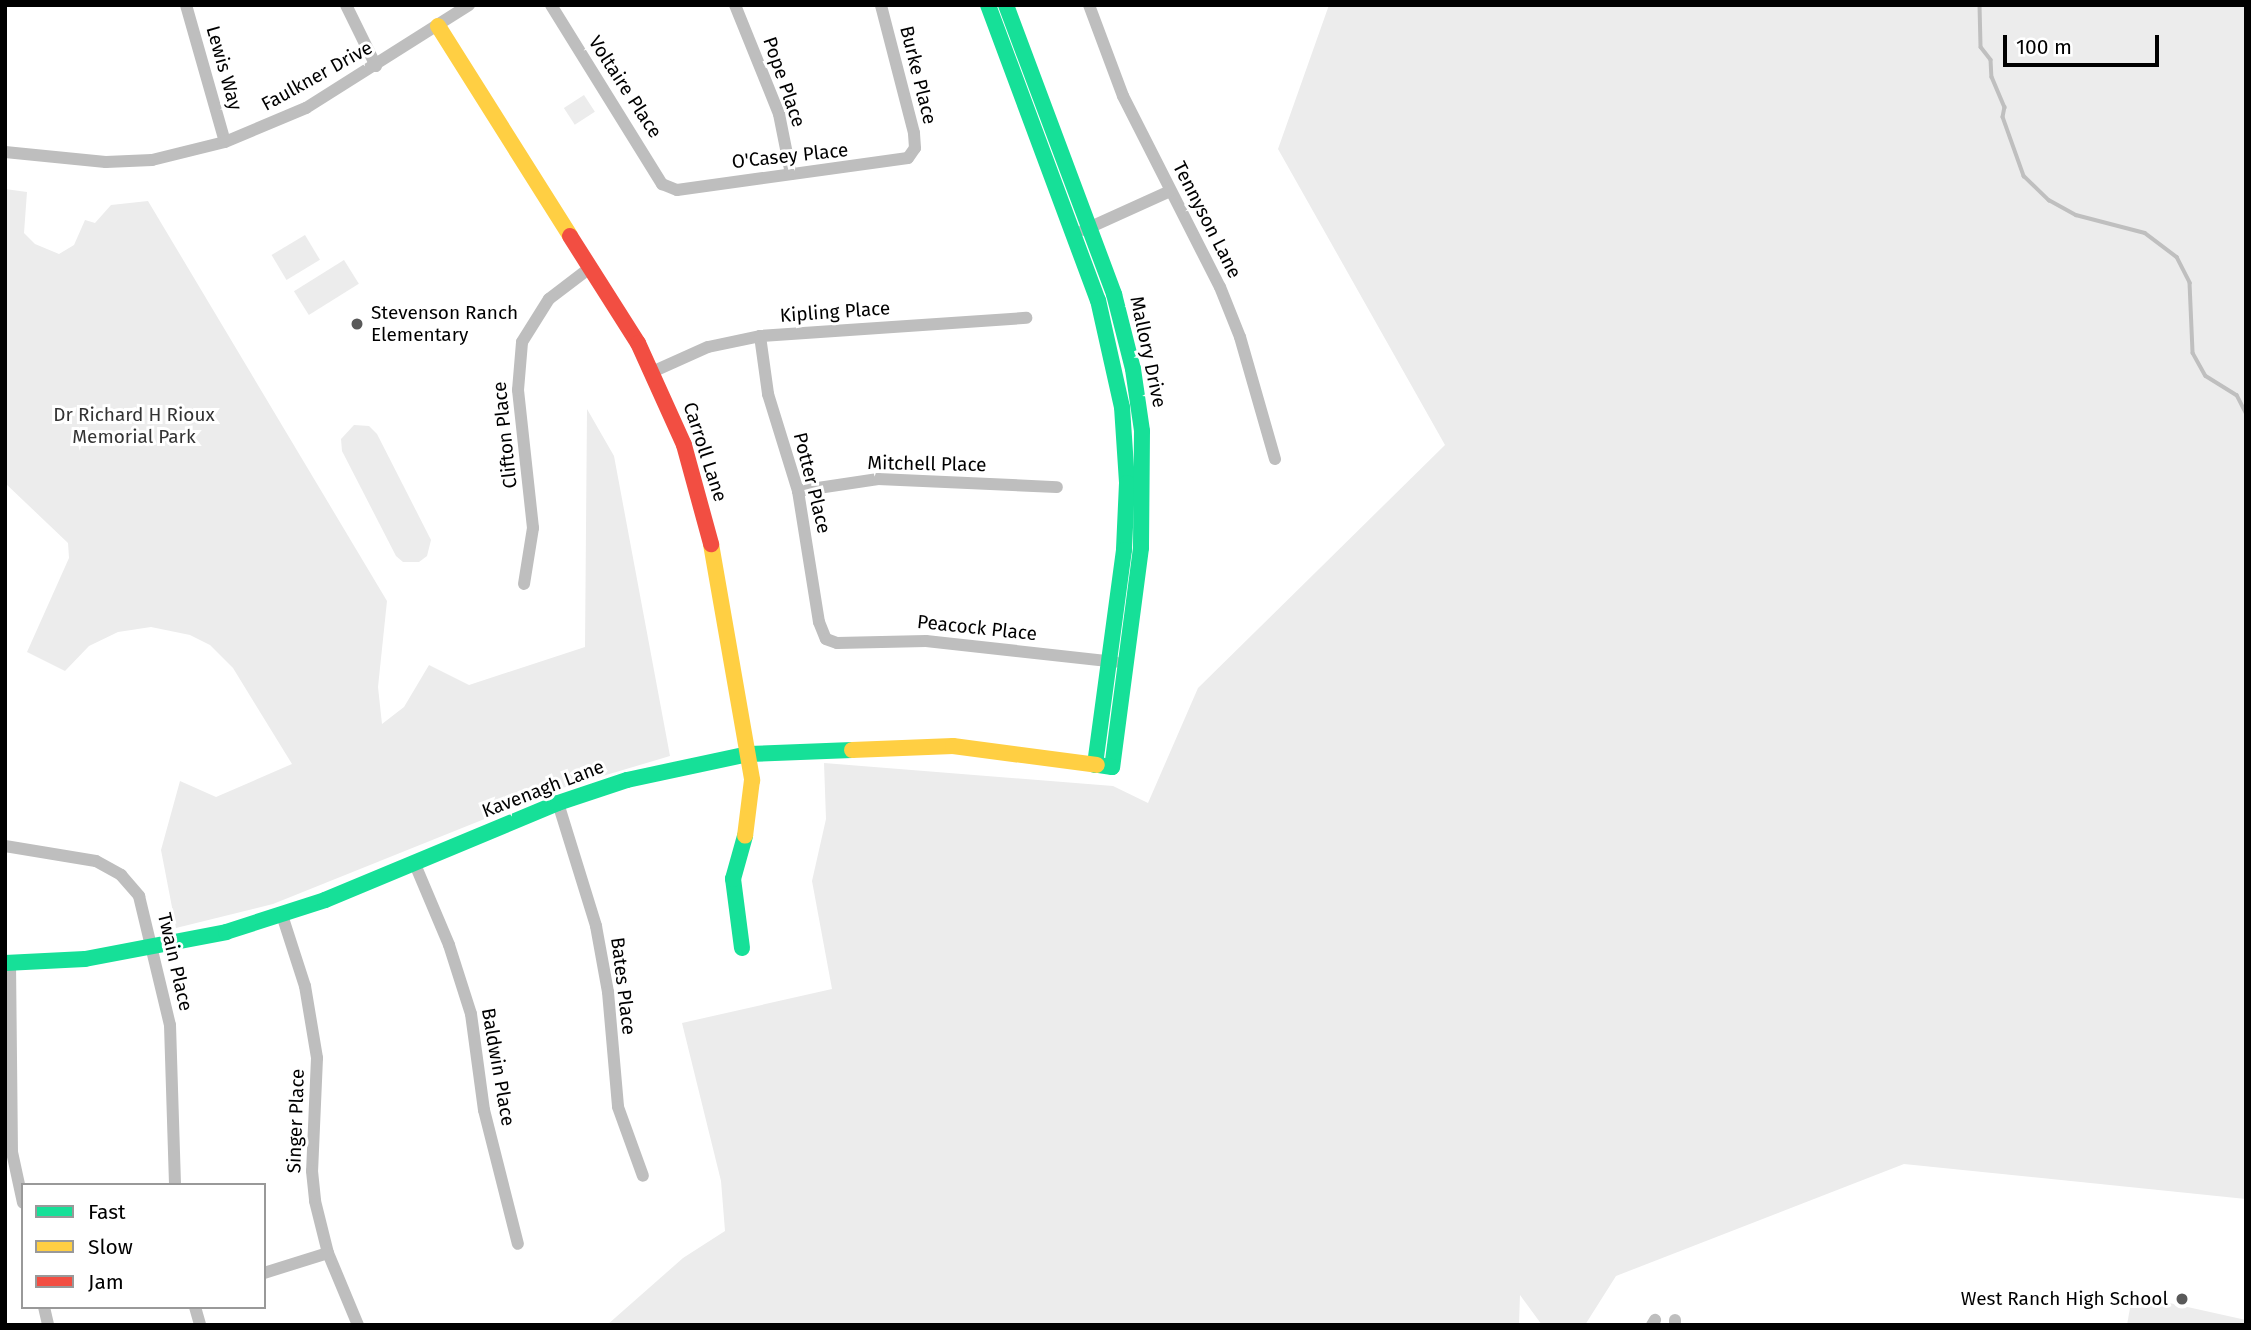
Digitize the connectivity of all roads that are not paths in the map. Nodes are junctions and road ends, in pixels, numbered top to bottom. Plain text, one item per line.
1 (186, 5) edge
2 (346, 5) edge
3 (469, 5) edge
4 (551, 5) edge
5 (735, 5) edge
6 (881, 5) edge
7 (988, 5) edge
8 (1006, 5) edge
9 (1089, 5) edge
10 (438, 26) junction
11 (376, 66) junction
12 (225, 142) junction
13 (5, 152) edge
14 (913, 154) joint
15 (791, 174) junction
16 (669, 189) joint
17 (1170, 191) junction
18 (1089, 228) junction
19 (1073, 235) junction
20 (591, 267) junction
21 (1026, 318) dead end
22 (760, 336) junction
23 (652, 372) junction
24 (1275, 459) dead end
25 (1057, 487) dead end
26 (798, 491) junction
27 (524, 584) dead end
28 (826, 639) joint
29 (1117, 662) junction
30 (748, 754) junction
31 (1095, 765) junction
32 (1112, 767) joint
33 (558, 803) junction
34 (5, 846) edge
35 (414, 862) junction
36 (282, 915) junction
37 (151, 946) junction
38 (742, 948) dead end
39 (8, 963) edge
40 (643, 1176) dead end
41 (175, 1183) edge
42 (21, 1194) edge
43 (518, 1244) dead end
44 (328, 1253) junction
45 (266, 1272) edge
46 (358, 1325) edge

1 - 12 street, Lewis Way
2 - 11 street
3 - 10 street, Faulkner Drive
4 - 16 street, Voltaire Place
5 - 15 street, Pope Place
6 - 14 street, Burke Place
7 - 19 main road
8 - 18 main road, Mallory Drive
9 - 17 street, Tennyson Lane
10 - 11 street, Faulkner Drive
10 - 20 main road, Carroll Lane
11 - 12 street, Faulkner Drive
12 - 13 street, Faulkner Drive
14 - 15 street, O'Casey Place
15 - 16 street, O'Casey Place
17 - 18 street
17 - 24 street, Tennyson Lane
18 - 19 street
18 - 29 main road, Mallory Drive
19 - 29 main road
20 - 23 main road, Carroll Lane
20 - 27 street, Clifton Place
21 - 22 street, Kipling Place
22 - 23 street, Kipling Place
22 - 26 street, Potter Place
23 - 30 main road, Carroll Lane
25 - 26 street, Mitchell Place
26 - 28 street, Potter Place
28 - 29 street, Peacock Place
29 - 31 main road
29 - 32 main road, Mallory Drive
30 - 31 main road, Kavenagh Lane
30 - 33 main road, Kavenagh Lane
30 - 38 main road, Carroll Lane
31 - 32 main road, Kavenagh Lane
33 - 35 main road, Kavenagh Lane
33 - 40 street, Bates Place
34 - 37 street, Twain Place
35 - 36 main road, Kavenagh Lane
35 - 43 street, Baldwin Place
36 - 37 main road, Kavenagh Lane
36 - 44 street, Singer Place
37 - 39 main road, Kavenagh Lane
37 - 41 street, Twain Place
39 - 42 street
44 - 45 street
44 - 46 street, Singer Place

